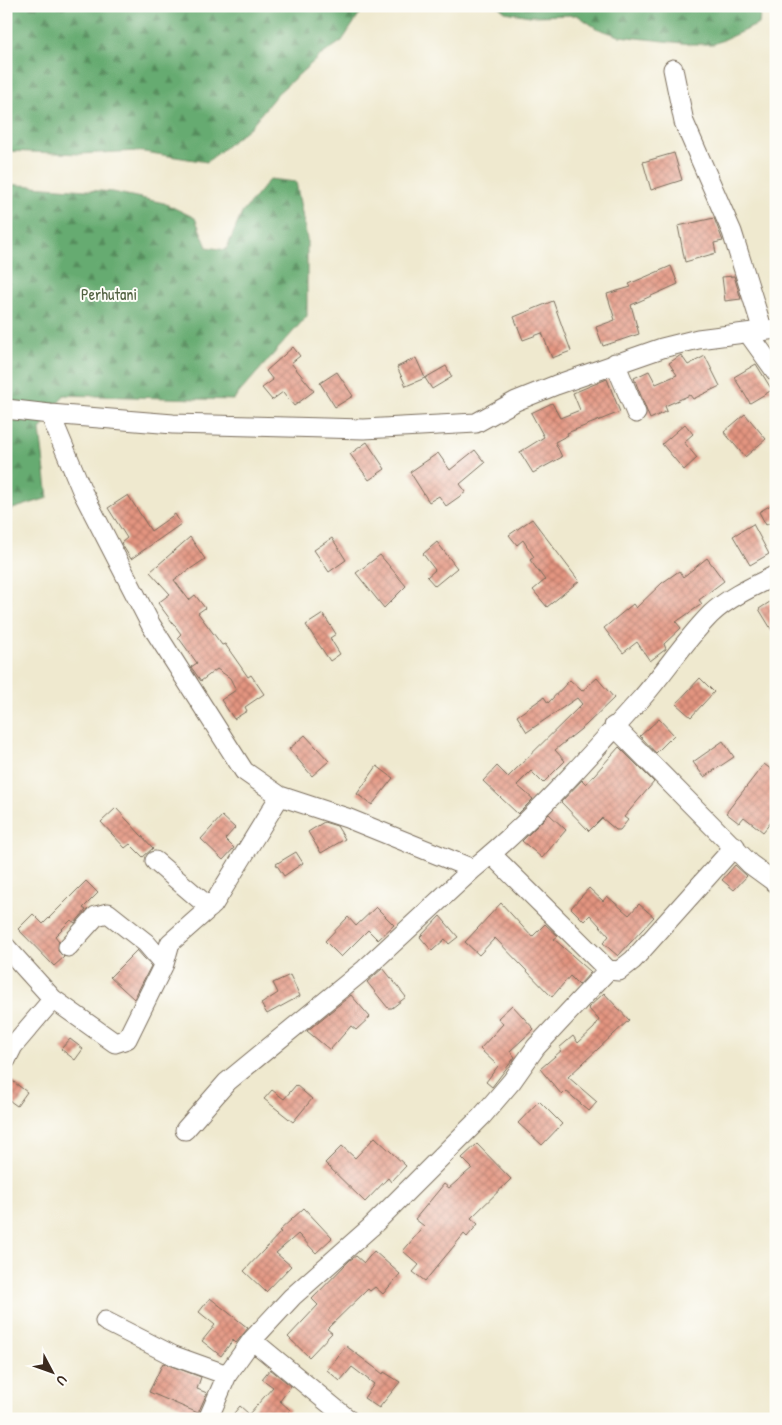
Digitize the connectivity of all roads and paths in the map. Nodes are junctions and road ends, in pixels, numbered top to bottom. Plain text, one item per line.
1 (673, 69) dead end
2 (762, 331) edge
3 (615, 363) junction
4 (776, 372) edge
5 (6, 409) edge
6 (636, 413) dead end
7 (50, 414) junction
8 (776, 574) edge
9 (614, 726) junction
10 (280, 796) junction
11 (734, 846) junction
12 (491, 854) junction
13 (155, 860) dead end
14 (473, 869) junction
15 (776, 883) edge
16 (210, 908) junction
17 (6, 947) edge
18 (68, 947) dead end
19 (164, 964) junction
20 (608, 970) junction
21 (53, 999) junction
22 (6, 1060) edge
23 (185, 1130) dead end
24 (106, 1321) dead end
25 (252, 1340) junction
26 (227, 1375) junction
27 (208, 1419) edge
28 (348, 1419) edge

1 - 2 street
2 - 3 street
2 - 4 street
3 - 6 street
3 - 7 street
5 - 7 street
7 - 10 street
8 - 9 street
9 - 11 street
9 - 12 street
10 - 14 street
10 - 16 street
11 - 15 street
11 - 20 street
12 - 14 street
12 - 20 street
13 - 16 street
14 - 23 street
16 - 19 street
17 - 21 street
18 - 19 street
19 - 21 street
20 - 25 street
21 - 22 street
24 - 26 street
25 - 26 street
25 - 28 street
26 - 27 street

